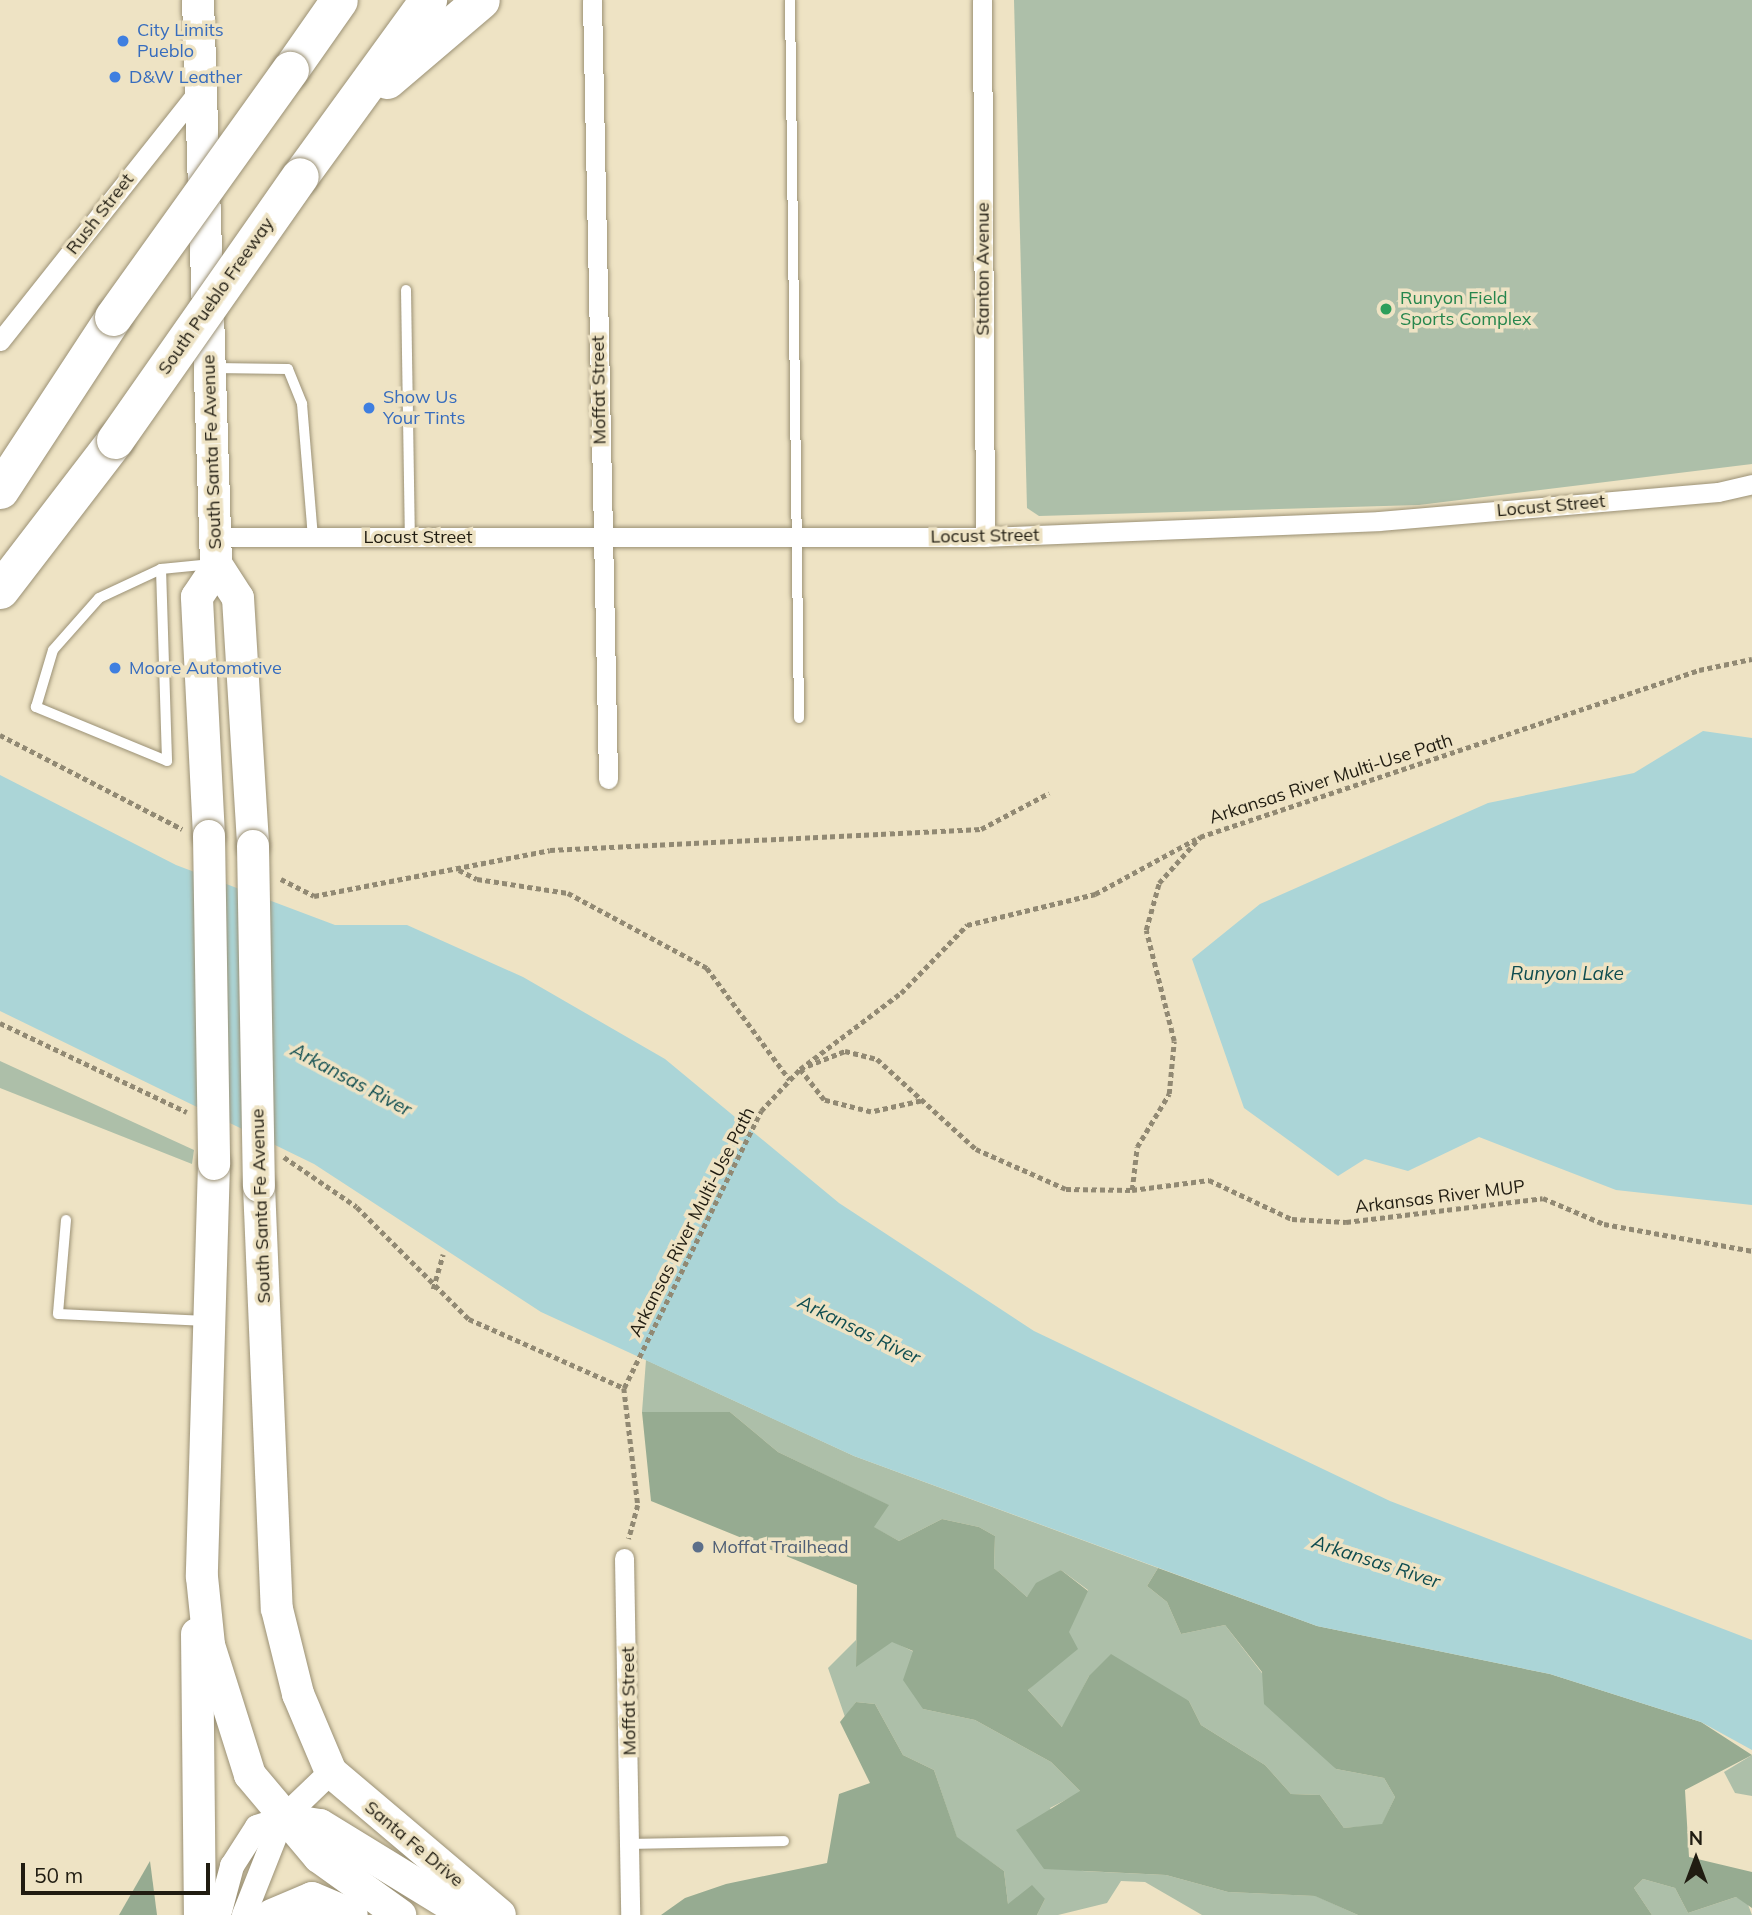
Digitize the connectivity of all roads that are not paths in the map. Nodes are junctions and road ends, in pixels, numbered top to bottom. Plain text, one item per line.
1 (198, 0) edge
2 (428, 0) edge
3 (481, 0) edge
4 (592, 0) edge
5 (790, 0) edge
6 (982, 0) edge
7 (337, 3) edge
8 (201, 87) junction
9 (336, 124) junction
10 (407, 290) dead end
11 (0, 341) edge
12 (210, 368) junction
13 (1752, 484) edge
14 (0, 490) edge
15 (313, 537) junction
16 (410, 537) junction
17 (602, 537) junction
18 (798, 537) junction
19 (985, 537) junction
20 (216, 556) junction
21 (161, 569) junction
22 (0, 590) edge
23 (799, 718) dead end
24 (608, 779) dead end
25 (66, 1220) dead end
26 (211, 1321) junction
27 (624, 1558) road end
28 (201, 1577) junction
29 (331, 1772) junction
30 (282, 1819) junction
31 (784, 1841) dead end
32 (632, 1844) junction
33 (200, 1915) edge
34 (219, 1915) edge
35 (244, 1915) edge
36 (272, 1915) edge
37 (352, 1915) edge
38 (400, 1915) edge
39 (467, 1915) edge
40 (500, 1915) edge
41 (630, 1915) edge

1 - 8 main road, South Santa Fe Avenue
2 - 9 highway, South Pueblo Freeway
3 - 9 highway
4 - 17 street, Moffat Street
5 - 18 lane
6 - 19 street, Stanton Avenue
7 - 14 highway, bridge
8 - 11 street, Rush Street
8 - 12 main road, South Santa Fe Avenue
9 - 22 highway, South Pueblo Freeway, bridge
10 - 16 lane
12 - 15 lane
12 - 20 main road, South Santa Fe Avenue
13 - 19 street, Locust Street
15 - 16 street, Locust Street
15 - 20 street, Locust Street
16 - 17 street, Locust Street
17 - 18 street, Locust Street
17 - 24 street, Moffat Street
18 - 19 street, Locust Street
18 - 23 lane
20 - 21 lane
20 - 26 main road, South Santa Fe Avenue, bridge
20 - 29 main road, South Santa Fe Avenue, bridge
21 - 21 lane
25 - 26 lane
26 - 28 main road, South Santa Fe Avenue
27 - 32 street, Moffat Street
28 - 30 main road, South Santa Fe Avenue
28 - 33 main road
29 - 30 street
29 - 40 main road, Santa Fe Drive
30 - 34 street
30 - 35 street
30 - 38 main road
30 - 39 main road
31 - 32 lane
32 - 41 street, Moffat Street
36 - 37 main road

